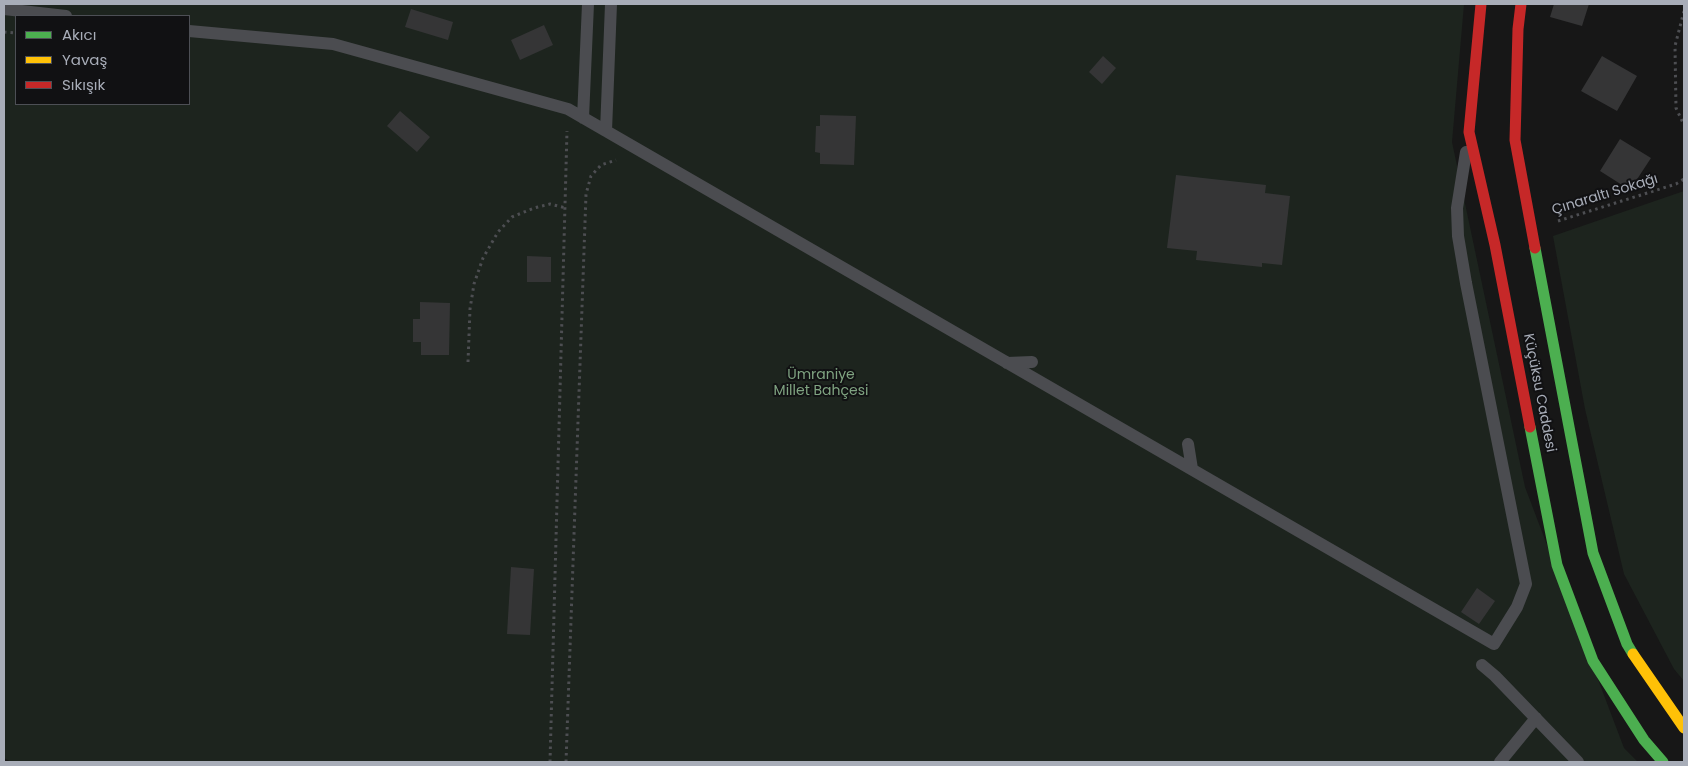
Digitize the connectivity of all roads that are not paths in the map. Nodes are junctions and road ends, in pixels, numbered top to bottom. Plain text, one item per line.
1 (588, 4) edge
2 (611, 4) edge
3 (1481, 4) edge
4 (1521, 4) edge
5 (4, 9) edge
6 (57, 15) edge
7 (190, 31) edge
8 (584, 118) junction
9 (606, 131) junction
10 (1469, 132) junction
11 (1032, 362) dead end
12 (1008, 363) junction
13 (1188, 444) dead end
14 (1192, 470) junction
15 (1482, 665) dead end
16 (1536, 718) junction
17 (1684, 728) edge
18 (1500, 762) edge
19 (1578, 762) edge
20 (1663, 762) edge

1 - 8 lane
2 - 9 lane
3 - 10 main road, Küçüksu Caddesi
4 - 17 main road, Küçüksu Caddesi
5 - 6 lane
7 - 8 lane
8 - 9 lane
9 - 12 lane
10 - 14 lane
10 - 20 main road, Küçüksu Caddesi
11 - 12 lane
12 - 14 lane
13 - 14 lane
15 - 16 lane
16 - 18 lane
16 - 19 lane

